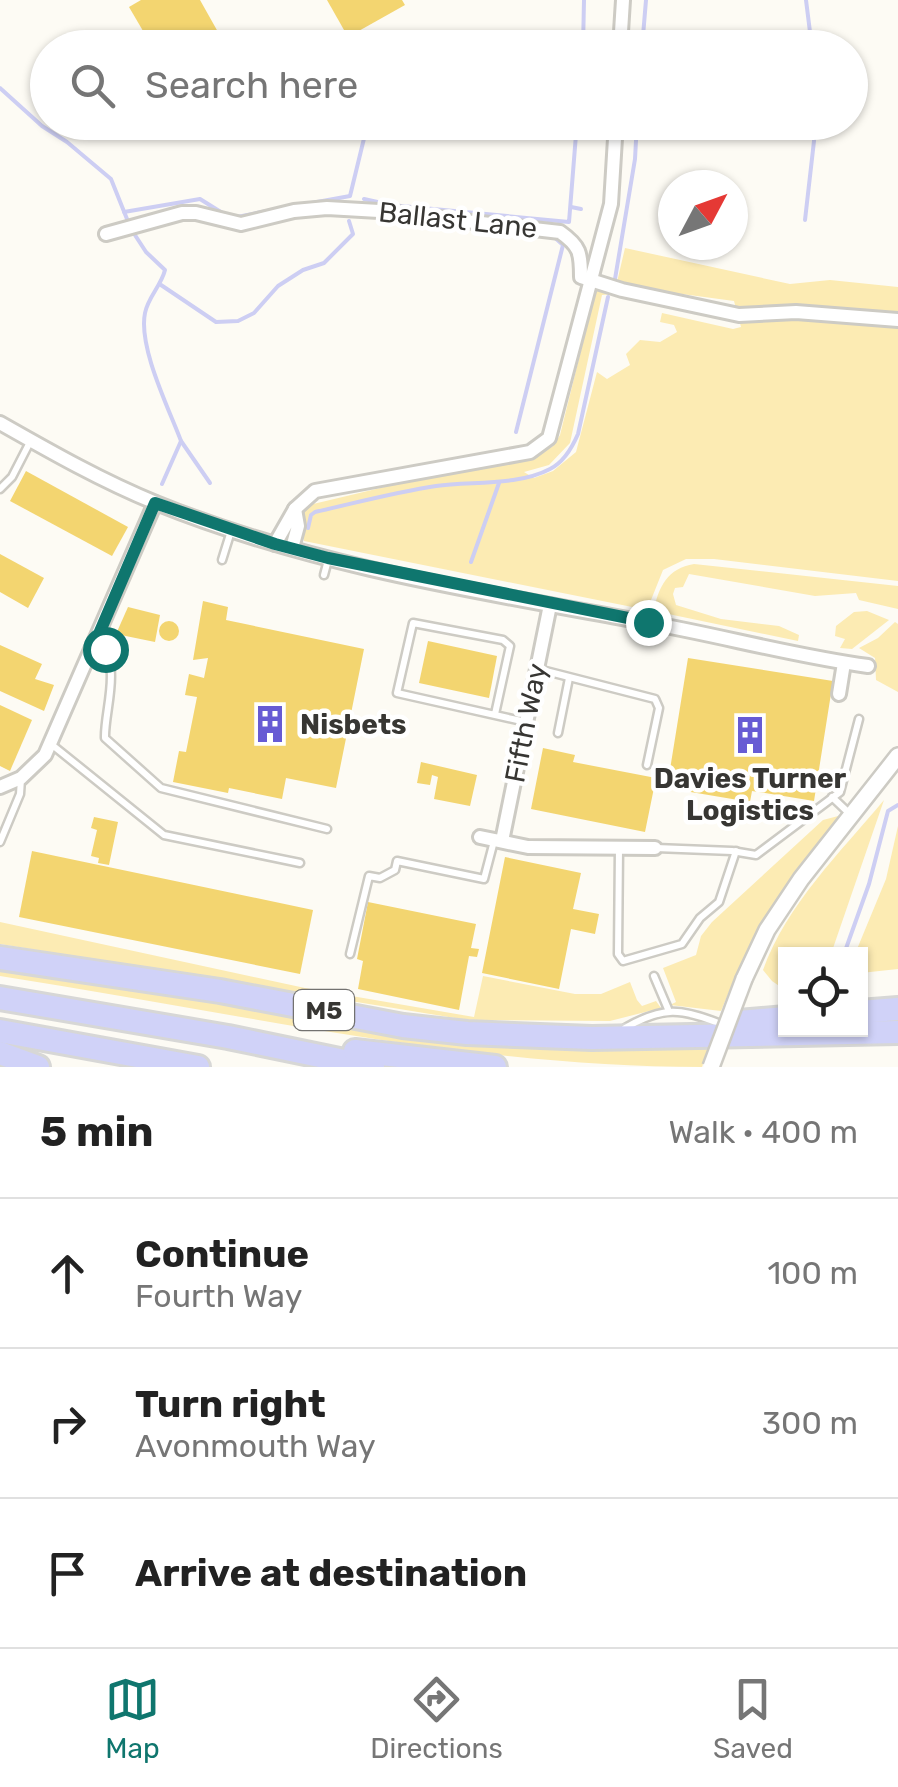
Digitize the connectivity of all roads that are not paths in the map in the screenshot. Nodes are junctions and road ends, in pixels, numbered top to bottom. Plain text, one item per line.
1 (623, 0) edge
2 (621, 30) edge
3 (615, 140) edge
4 (106, 234) dead end
5 (592, 279) junction
6 (898, 320) edge
7 (0, 423) edge
8 (31, 441) junction
9 (0, 489) edge
10 (155, 503) junction
11 (296, 510) junction
12 (231, 530) junction
13 (275, 544) junction
14 (292, 548) junction
15 (328, 558) junction
16 (222, 560) dead end
17 (324, 575) dead end
18 (550, 605) junction
19 (95, 643) junction
20 (844, 662) junction
21 (868, 666) dead end
22 (537, 669) junction
23 (569, 678) junction
24 (839, 694) dead end
25 (496, 714) junction
26 (858, 719) dead end
27 (528, 722) junction
28 (558, 733) dead end
29 (50, 744) junction
30 (898, 756) edge
31 (647, 764) dead end
32 (21, 778) junction
33 (0, 787) edge
34 (832, 798) junction
35 (852, 816) junction
36 (327, 829) dead end
37 (492, 839) junction
38 (0, 842) edge
39 (619, 848) junction
40 (655, 848) joint
41 (736, 851) junction
42 (300, 862) dead end
43 (350, 954) dead end
44 (0, 958) edge
45 (654, 976) dead end
46 (0, 998) edge
47 (898, 1009) edge
48 (668, 1010) junction
49 (868, 1011) edge
50 (778, 1019) edge
51 (721, 1024) junction
52 (0, 1031) edge
53 (898, 1032) edge
54 (615, 1034) junction
55 (228, 1037) junction
56 (592, 1038) junction
57 (0, 1052) edge
58 (38, 1067) edge
59 (198, 1067) edge
60 (372, 1067) edge
61 (496, 1067) edge
62 (712, 1067) edge

1 - 2 street
3 - 5 street
4 - 5 street, Ballast Lane
5 - 6 street
5 - 11 street
7 - 8 street
8 - 9 lane
8 - 10 street
10 - 12 street
10 - 19 street
11 - 13 street
11 - 14 street
12 - 13 street
12 - 16 lane
13 - 14 street
14 - 15 street
15 - 17 lane
15 - 18 street
18 - 20 street
18 - 22 street, Fifth Way
19 - 29 street
19 - 36 lane
20 - 21 street
20 - 24 street
22 - 23 lane
22 - 27 street, Fifth Way
23 - 28 lane
23 - 31 lane
25 - 25 lane
25 - 27 lane
26 - 34 lane
27 - 37 street, Fifth Way
29 - 32 street
29 - 42 lane
30 - 35 street
32 - 33 street
32 - 38 lane
34 - 35 lane
34 - 41 lane
35 - 62 street, bridge
37 - 39 street
37 - 43 lane
39 - 40 street
39 - 41 lane
40 - 41 lane
44 - 56 highway, M5
45 - 48 lane
46 - 55 highway, M5
47 - 49 highway
48 - 51 lane
48 - 54 lane
50 - 51 highway
51 - 54 highway
52 - 59 highway
53 - 56 highway, M5
54 - 56 highway
55 - 60 highway, M5
55 - 61 highway
57 - 58 highway

